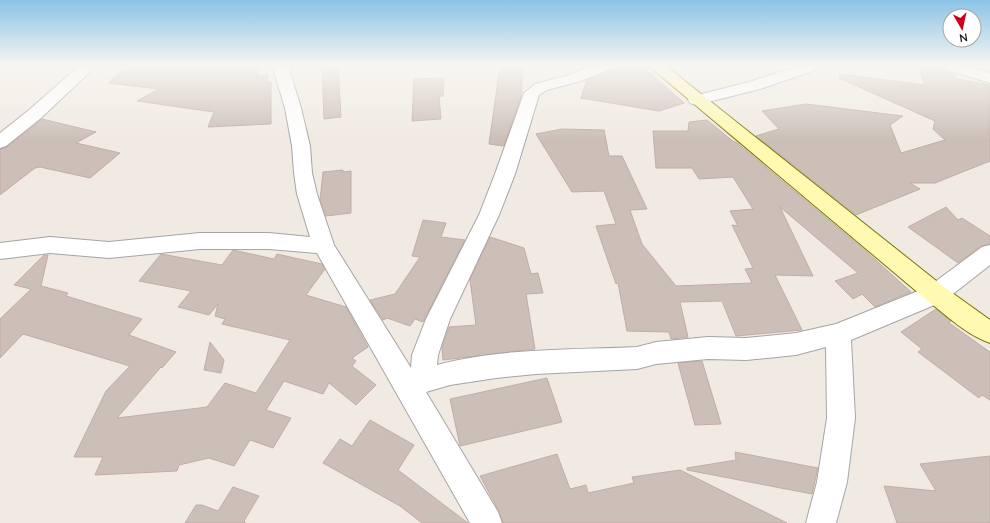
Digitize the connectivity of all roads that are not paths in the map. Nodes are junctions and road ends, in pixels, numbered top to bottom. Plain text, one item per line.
1 (62, 90) edge
2 (287, 90) edge
3 (536, 90) edge
4 (685, 90) edge
5 (736, 90) edge
6 (696, 100) junction
7 (0, 142) edge
8 (324, 246) junction
9 (0, 251) edge
10 (990, 253) edge
11 (936, 294) junction
12 (990, 333) edge
13 (838, 334) junction
14 (416, 385) junction
15 (487, 523) edge
16 (821, 523) edge

1 - 7 street
2 - 8 street
3 - 14 street
4 - 6 street
5 - 6 street
6 - 11 street
8 - 9 street
8 - 14 street
10 - 11 street
11 - 12 street
11 - 13 street
13 - 14 street
13 - 16 street
14 - 15 street

